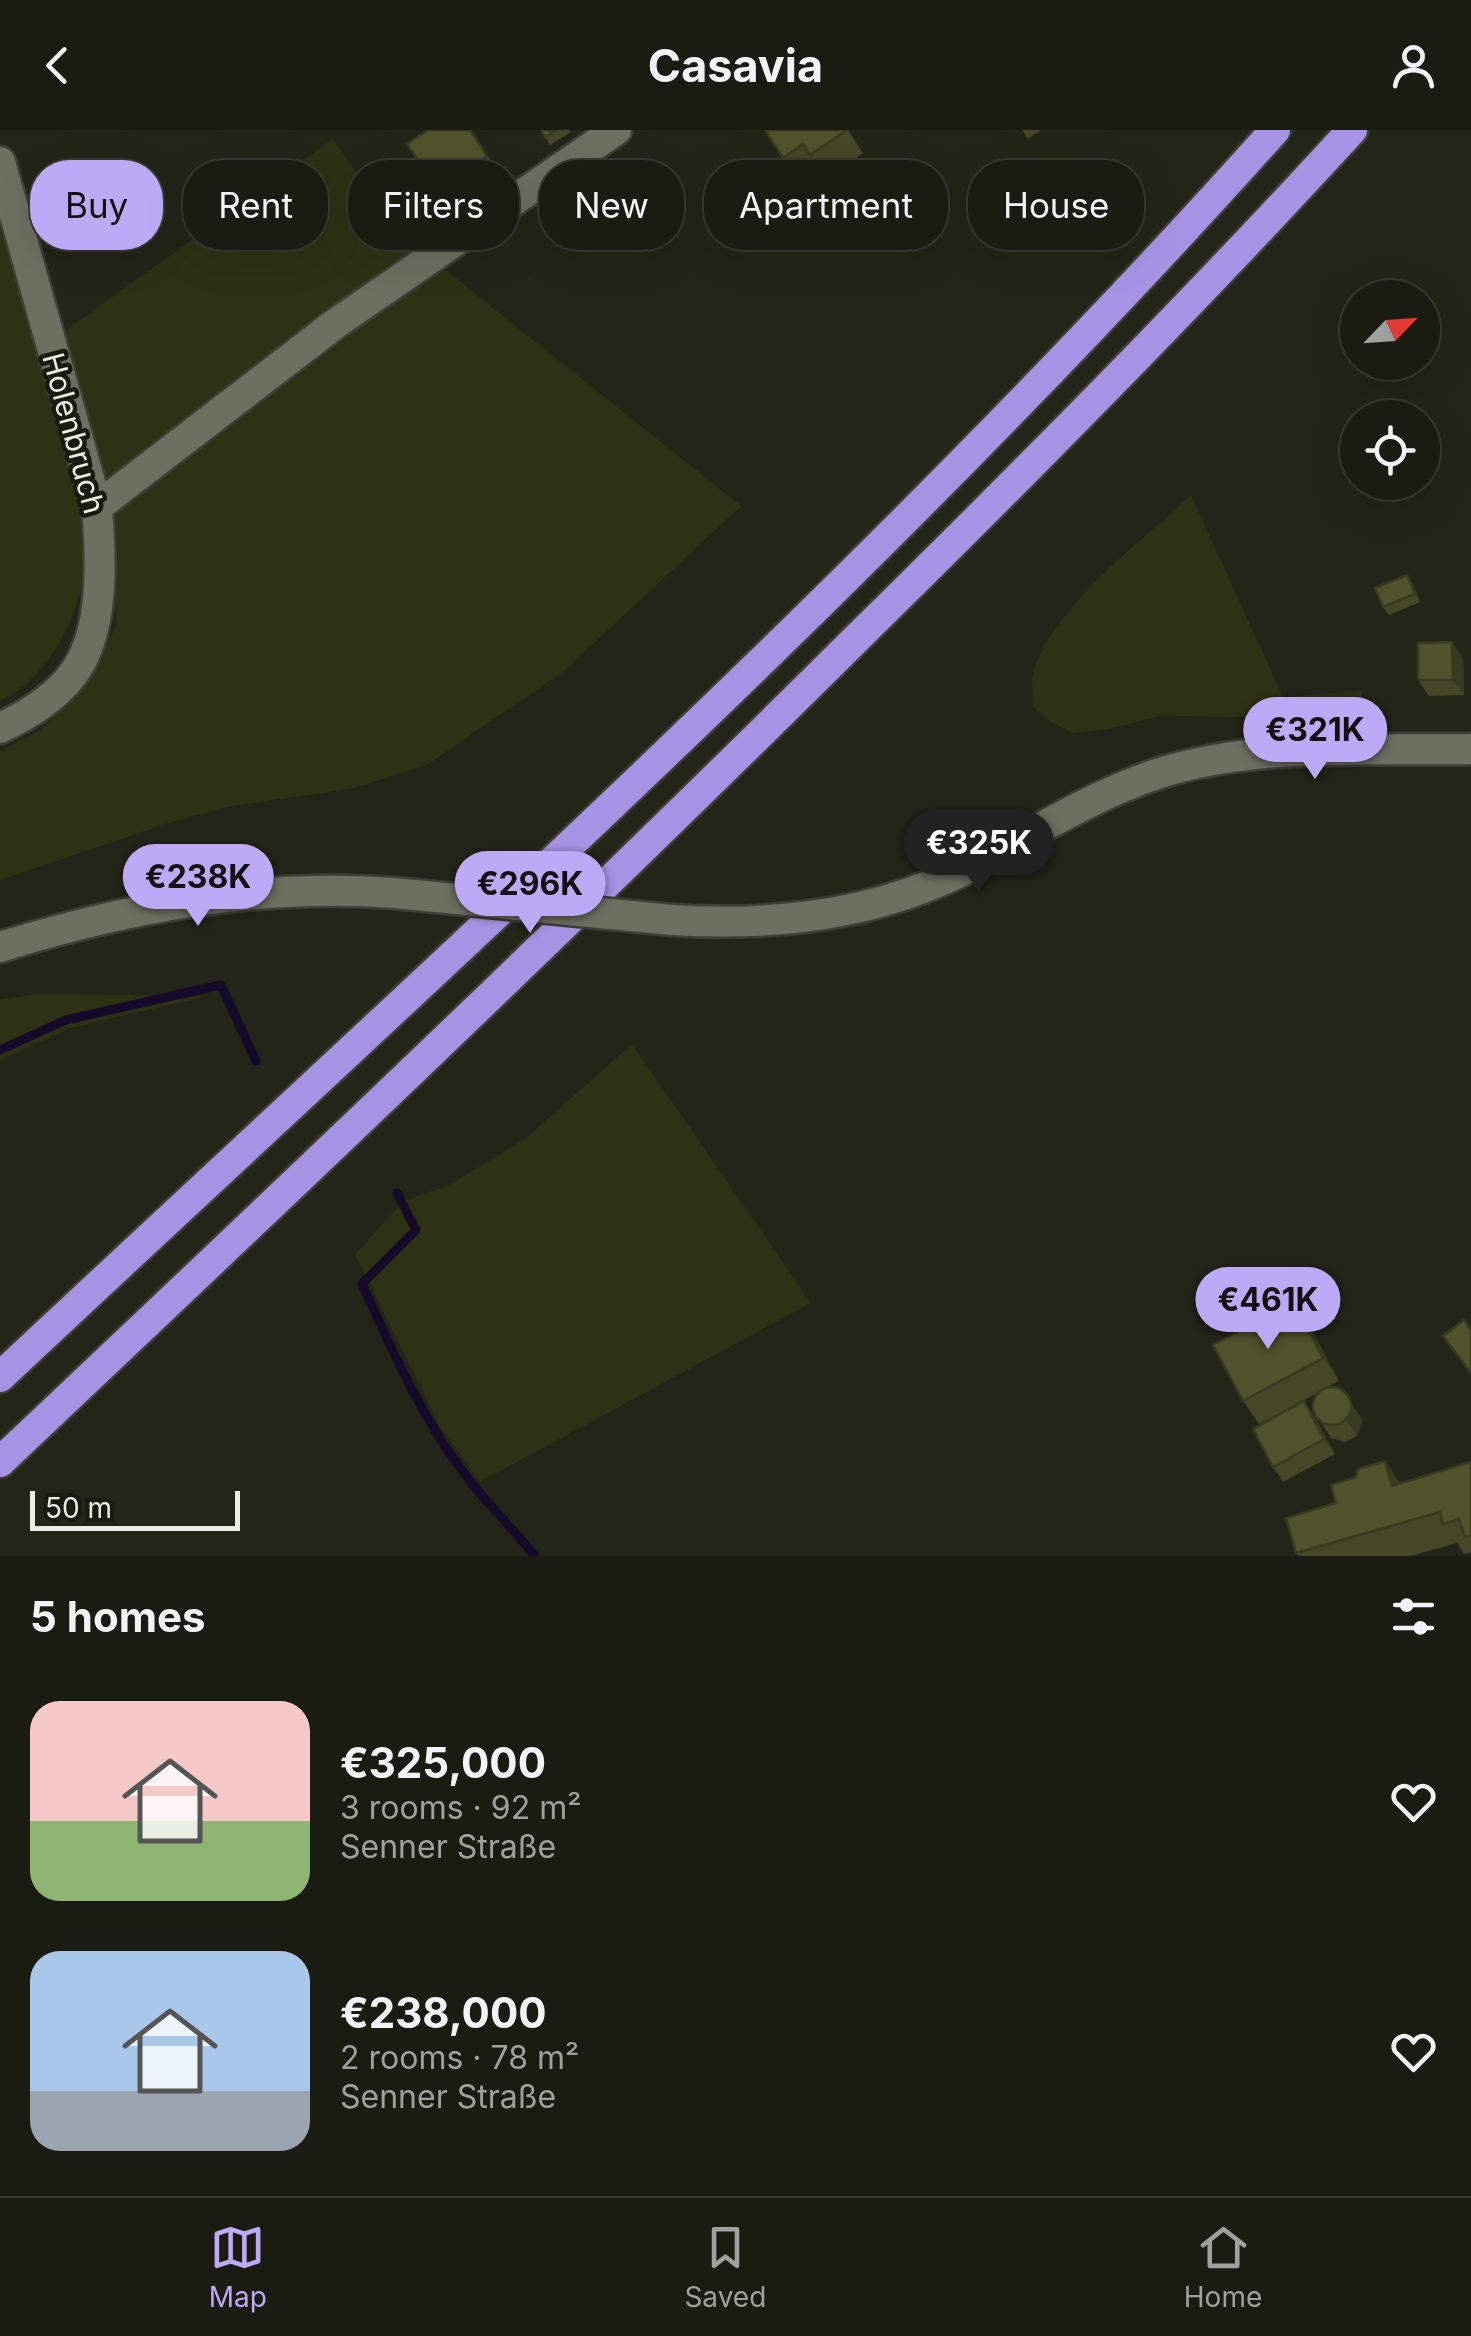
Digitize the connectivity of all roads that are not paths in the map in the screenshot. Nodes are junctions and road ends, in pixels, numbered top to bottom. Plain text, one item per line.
1 (616, 130) edge
2 (1275, 130) edge
3 (1352, 130) edge
4 (0, 162) edge
5 (97, 507) junction
6 (0, 728) edge
7 (1471, 749) edge
8 (0, 948) edge
9 (0, 1377) edge
10 (0, 1462) edge

1 - 5 street
2 - 9 highway
3 - 10 highway
4 - 5 street, Holenbruch
5 - 6 street, Holenbruch
7 - 8 street, bridge

